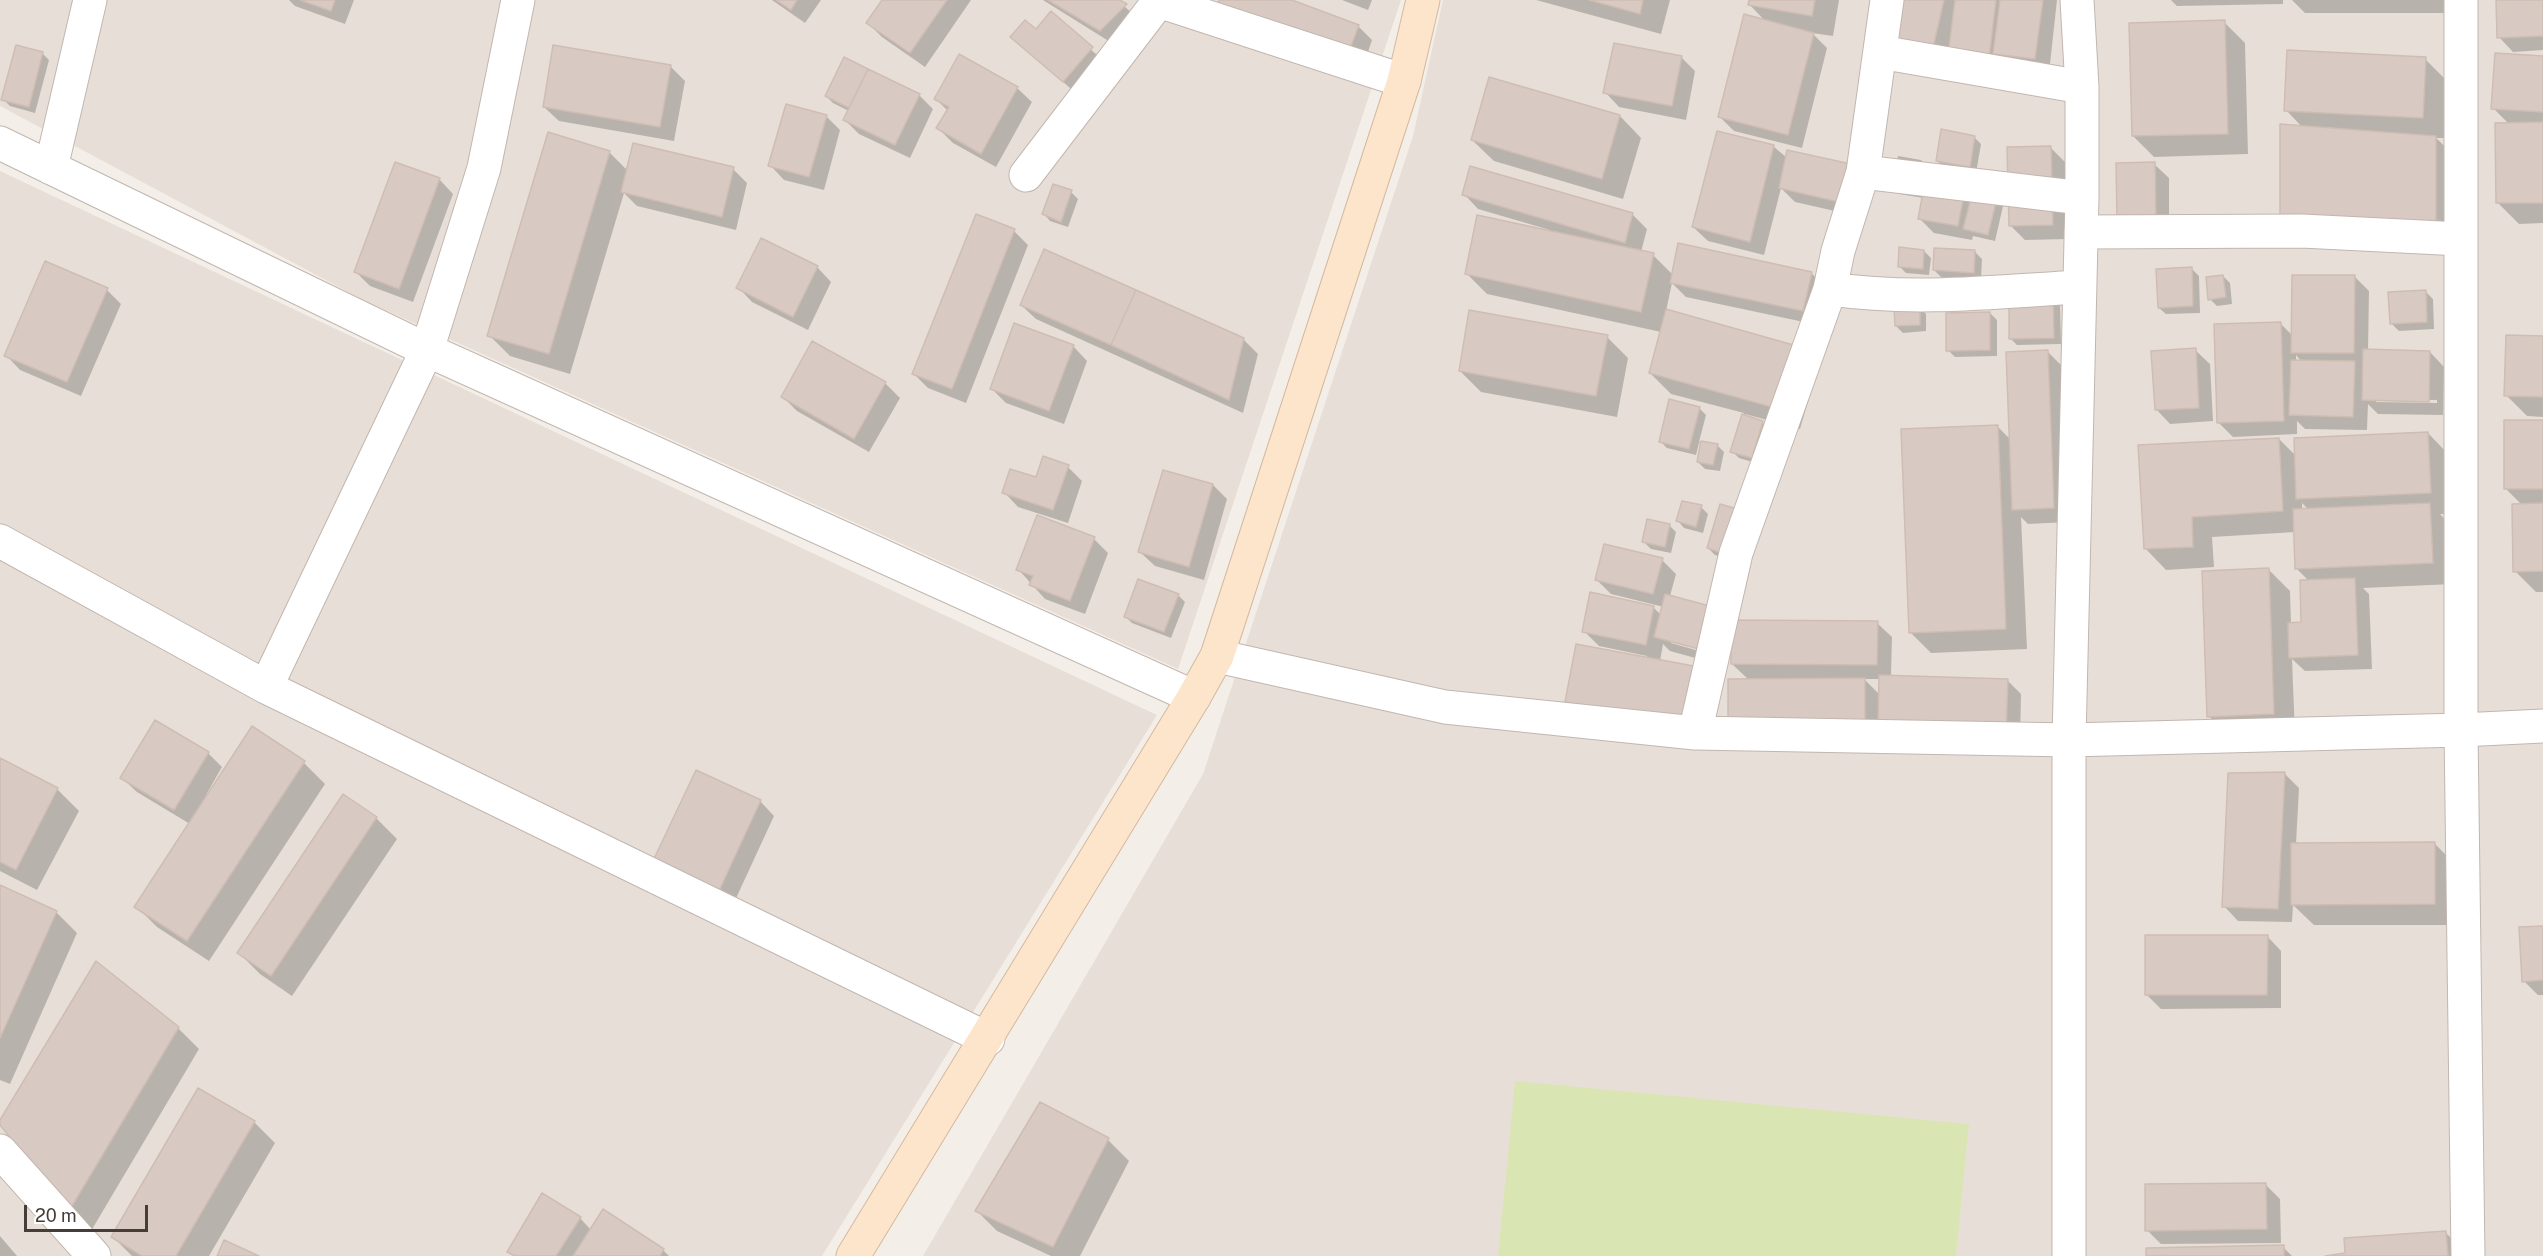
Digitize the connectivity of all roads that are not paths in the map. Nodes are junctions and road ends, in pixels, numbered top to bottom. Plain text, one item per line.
1 (90, 0) edge
2 (518, 0) edge
3 (1423, 0) edge
4 (1887, 0) edge
5 (2077, 0) edge
6 (2461, 0) edge
7 (1158, 1) edge
8 (1880, 52) junction
9 (1404, 81) junction
10 (2082, 87) junction
11 (0, 143) edge
12 (51, 168) junction
13 (1863, 172) junction
14 (1026, 175) dead end
15 (2082, 198) junction
16 (2081, 232) junction
17 (2461, 239) junction
18 (2079, 287) junction
19 (1830, 289) junction
20 (427, 350) junction
21 (0, 541) edge
22 (1217, 656) junction
23 (266, 687) junction
24 (1194, 697) junction
25 (2543, 726) edge
26 (2461, 730) junction
27 (1695, 733) junction
28 (2069, 740) junction
29 (988, 1039) junction
30 (0, 1151) edge
31 (94, 1256) edge
32 (853, 1256) edge
33 (2069, 1256) edge
34 (2468, 1256) edge

1 - 12 street
2 - 20 street
3 - 9 street
4 - 8 street
5 - 10 street
6 - 17 street
7 - 9 street
7 - 14 street
8 - 10 street
8 - 13 street
9 - 22 street
10 - 15 street
11 - 12 street
12 - 20 street
13 - 15 street
13 - 19 street
15 - 16 street
16 - 17 street
16 - 18 street
17 - 26 street
18 - 19 street
18 - 28 street
19 - 27 street
20 - 23 street
20 - 24 street
21 - 23 street
22 - 24 street
22 - 27 street
23 - 29 street
24 - 29 street
25 - 26 street
26 - 28 street
26 - 34 street
27 - 28 street
28 - 33 street
29 - 32 street
30 - 31 street

